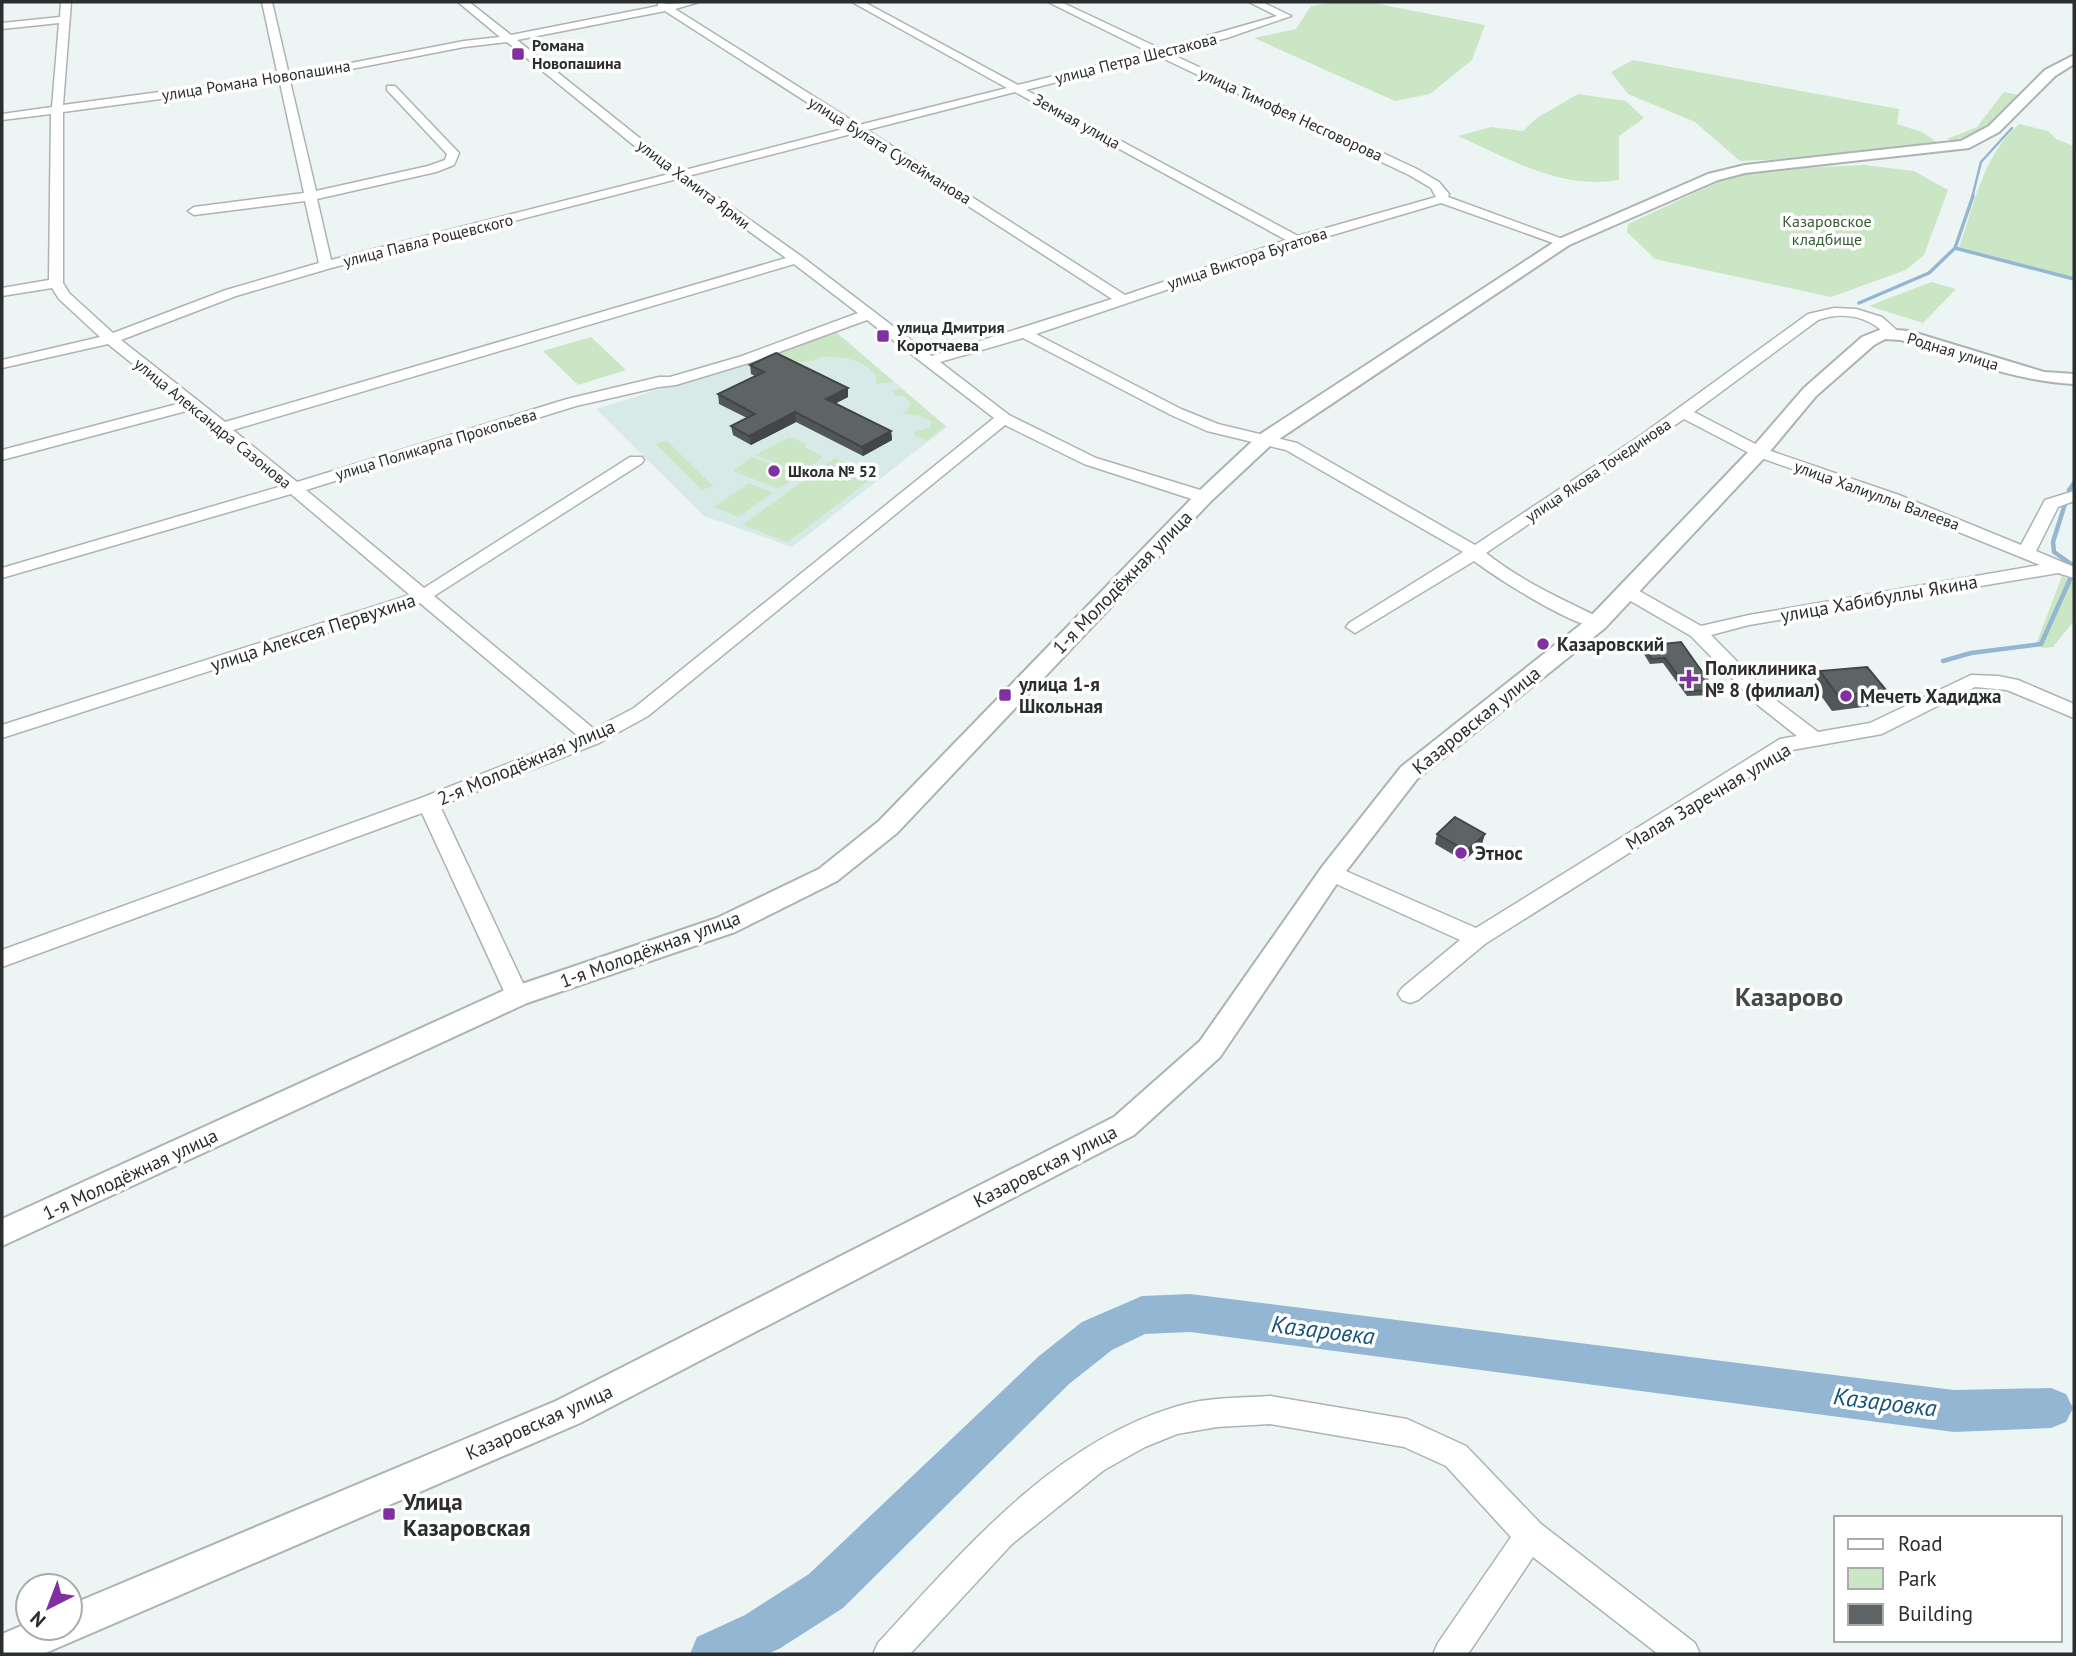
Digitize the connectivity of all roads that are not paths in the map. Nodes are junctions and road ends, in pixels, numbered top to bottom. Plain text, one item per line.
1 (66, 2) edge
2 (267, 2) edge
3 (463, 2) edge
4 (694, 2) edge
5 (857, 2) edge
6 (1053, 2) edge
7 (1254, 2) edge
8 (662, 5) edge
9 (65, 19) junction
10 (2, 26) edge
11 (509, 39) junction
12 (1159, 52) junction
13 (2074, 59) edge
14 (283, 79) junction
15 (391, 88) dead end
16 (1016, 88) junction
17 (57, 110) junction
18 (2, 117) edge
19 (859, 130) junction
20 (680, 176) junction
21 (312, 196) junction
22 (1441, 199) junction
23 (194, 211) dead end
24 (1297, 241) junction
25 (1564, 242) junction
26 (796, 259) junction
27 (326, 265) junction
28 (56, 283) junction
29 (2, 292) edge
30 (1122, 299) junction
31 (1837, 310) joint
32 (869, 314) junction
33 (1024, 333) junction
34 (1894, 334) junction
35 (111, 338) junction
36 (929, 361) junction
37 (2, 364) edge
38 (2074, 379) edge
39 (191, 405) junction
40 (1682, 412) junction
41 (1004, 418) junction
42 (222, 428) junction
43 (1266, 439) junction
44 (1759, 452) junction
45 (2, 455) edge
46 (636, 460) dead end
47 (292, 488) junction
48 (2074, 496) edge
49 (1204, 497) junction
50 (1478, 552) junction
51 (2027, 553) junction
52 (2067, 570) edge
53 (2, 573) edge
54 (1628, 592) junction
55 (421, 597) junction
56 (1597, 623) junction
57 (1355, 627) dead end
58 (1698, 632) junction
59 (2074, 712) edge
60 (2, 732) edge
61 (592, 738) junction
62 (1814, 739) junction
63 (428, 803) junction
64 (1331, 873) junction
65 (1478, 938) junction
66 (2, 959) edge
67 (1410, 993) dead end
68 (517, 996) junction
69 (2, 1233) edge
70 (1531, 1535) junction
71 (84, 1618) edge
72 (28, 1642) edge
73 (2, 1653) edge
74 (889, 1654) edge
75 (1449, 1654) edge
76 (1684, 1654) edge

1 - 9 street
2 - 14 street
3 - 11 street, улица Хамита Ярми
4 - 8 street, улица Романа Новопашина
5 - 16 street, Земная улица
6 - 12 street, улица Тимофея Несговорова
7 - 12 street, улица Петра Шестакова
8 - 11 street, улица Романа Новопашина
8 - 19 street, улица Булата Сулейманова
9 - 10 street
9 - 17 street
11 - 14 street, улица Романа Новопашина
11 - 20 street, улица Хамита Ярми
12 - 16 street, улица Петра Шестакова
12 - 22 street, улица Тимофея Несговорова
13 - 25 street, 1-я Молодёжная улица
14 - 17 street, улица Романа Новопашина
14 - 21 street
15 - 21 street
16 - 19 street, улица Петра Шестакова
16 - 24 street, Земная улица
17 - 18 street, улица Романа Новопашина
17 - 28 street
19 - 20 street, улица Павла Рощевского
19 - 30 street, улица Булата Сулейманова
20 - 26 street, улица Хамита Ярми
20 - 27 street, улица Павла Рощевского
21 - 23 street
21 - 27 street
22 - 24 street, улица Виктора Бугатова
22 - 25 street
24 - 30 street, улица Виктора Бугатова
25 - 43 street, 1-я Молодёжная улица
26 - 32 street, улица Хамита Ярми
26 - 42 street
27 - 35 street, улица Павла Рощевского
28 - 29 street
28 - 35 street, улица Александра Сазонова
30 - 33 street, улица Виктора Бугатова
31 - 34 street, Родная улица
31 - 40 street, улица Якова Точединова
32 - 36 street, улица Хамита Ярми
32 - 47 street, улица Поликарпа Прокопьева
33 - 36 street, улица Виктора Бугатова
33 - 43 street
34 - 38 street, Родная улица
34 - 44 street, Казаровская улица
35 - 37 street, улица Павла Рощевского
35 - 39 street, улица Александра Сазонова
36 - 41 street
39 - 42 street, улица Александра Сазонова
39 - 45 street
40 - 44 street, улица Халиуллы Валеева
40 - 50 street, улица Якова Точединова
41 - 49 street
41 - 61 street, 2-я Молодёжная улица
42 - 47 street, улица Александра Сазонова
43 - 49 street, 1-я Молодёжная улица
43 - 50 street
44 - 51 street, улица Халиуллы Валеева
44 - 54 street, Казаровская улица
46 - 55 street, улица Алексея Первухина
47 - 53 street, улица Поликарпа Прокопьева
47 - 55 street, улица Александра Сазонова
48 - 51 street
49 - 68 street, 1-я Молодёжная улица
50 - 56 street
50 - 57 street, улица Якова Точединова
51 - 52 street, улица Халиуллы Валеева
52 - 58 street, улица Хабибуллы Якина
54 - 56 street, Казаровская улица
54 - 58 street
55 - 60 street, улица Алексея Первухина
55 - 61 street, улица Александра Сазонова
56 - 64 street, Казаровская улица
58 - 62 street
59 - 62 street, Малая Заречная улица
61 - 63 street, 2-я Молодёжная улица
62 - 65 street, Малая Заречная улица
63 - 66 street, 2-я Молодёжная улица
63 - 68 street
64 - 65 street
64 - 71 street, Казаровская улица
65 - 67 street, Малая Заречная улица
68 - 69 street, 1-я Молодёжная улица
70 - 74 street
70 - 75 street
70 - 76 street
72 - 73 street

